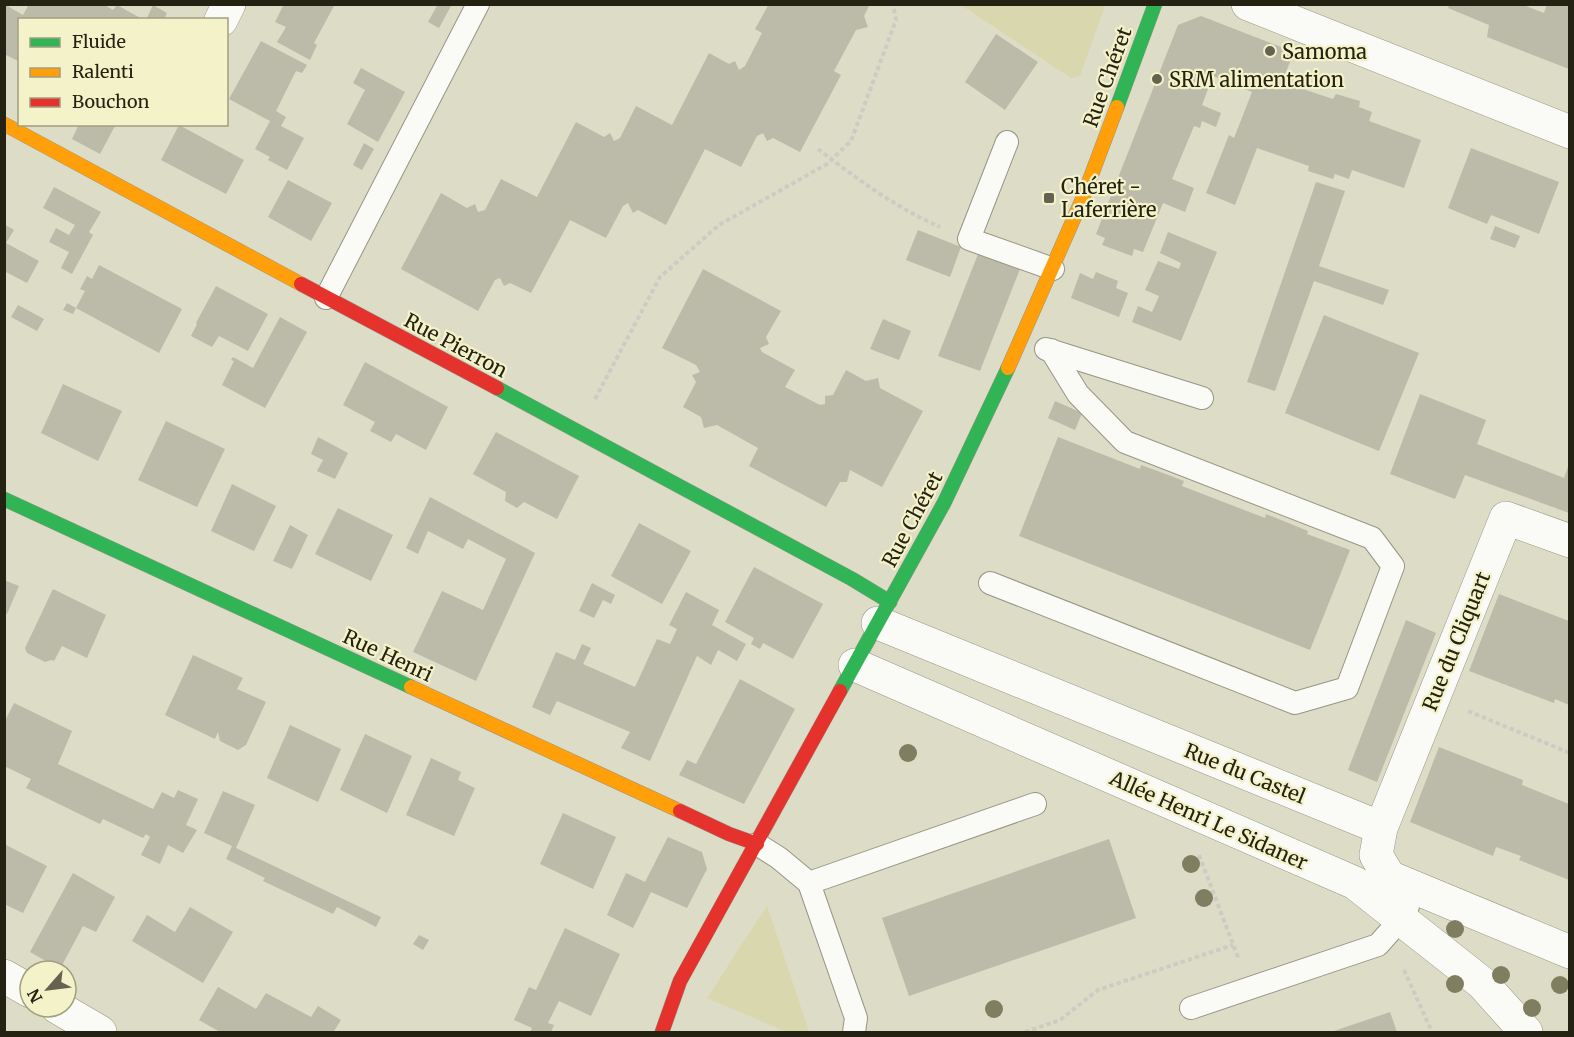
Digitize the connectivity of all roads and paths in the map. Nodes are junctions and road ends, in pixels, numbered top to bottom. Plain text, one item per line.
1 (229, 4) edge
2 (478, 4) edge
3 (893, 4) edge
4 (1155, 4) edge
5 (1248, 4) edge
6 (222, 18) edge
7 (4, 124) edge
8 (1569, 132) edge
9 (1007, 142) dead end
10 (818, 149) dead end
11 (832, 160) junction
12 (921, 218) dead end
13 (1053, 269) junction
14 (326, 297) junction
15 (1021, 341) junction
16 (1050, 350) junction
17 (1202, 398) dead end
18 (591, 406) dead end
19 (4, 499) edge
20 (1569, 541) edge
21 (990, 583) dead end
22 (884, 612) junction
23 (855, 664) junction
24 (1433, 698) junction
25 (1569, 753) edge
26 (1035, 804) dead end
27 (1180, 807) junction
28 (1381, 828) junction
29 (757, 844) junction
30 (809, 883) junction
31 (1416, 889) junction
32 (1401, 920) junction
33 (1233, 945) junction
34 (1378, 945) junction
35 (1569, 952) edge
36 (4, 976) edge
37 (18, 984) edge
38 (1250, 988) junction
39 (1191, 1008) dead end
40 (78, 1019) edge
41 (100, 1032) edge
42 (662, 1032) edge
43 (854, 1032) edge
44 (1025, 1032) edge
45 (1432, 1032) edge
46 (1526, 1032) edge

1 - 6 street
2 - 14 lane
3 - 11 path
4 - 13 street, Rue Chéret
5 - 8 street
7 - 14 street, Rue Pierron
9 - 13 lane
10 - 11 path
11 - 12 path
11 - 18 path
13 - 15 street, Rue Chéret
14 - 22 street, Rue Pierron
15 - 16 lane
15 - 22 street, Rue Chéret
16 - 17 lane
16 - 21 lane
19 - 29 street, Rue Henri
20 - 24 street, Rue du Cliquart
22 - 23 street, Rue Chéret
22 - 28 street, Rue du Castel
23 - 27 street, Allée Henri Le Sidaner
23 - 29 street, Rue Chéret
24 - 25 path
24 - 28 street, Rue du Cliquart
26 - 30 lane
27 - 32 street, Allée Henri Le Sidaner
27 - 33 path
28 - 31 street
29 - 30 lane
29 - 42 street, Rue Chéret
30 - 43 lane
31 - 32 lane
31 - 35 street
32 - 34 lane
32 - 46 street, Allée Henri Le Sidaner
33 - 38 path
33 - 44 path
34 - 38 lane
34 - 45 path
36 - 37 street
38 - 39 lane
40 - 41 street

